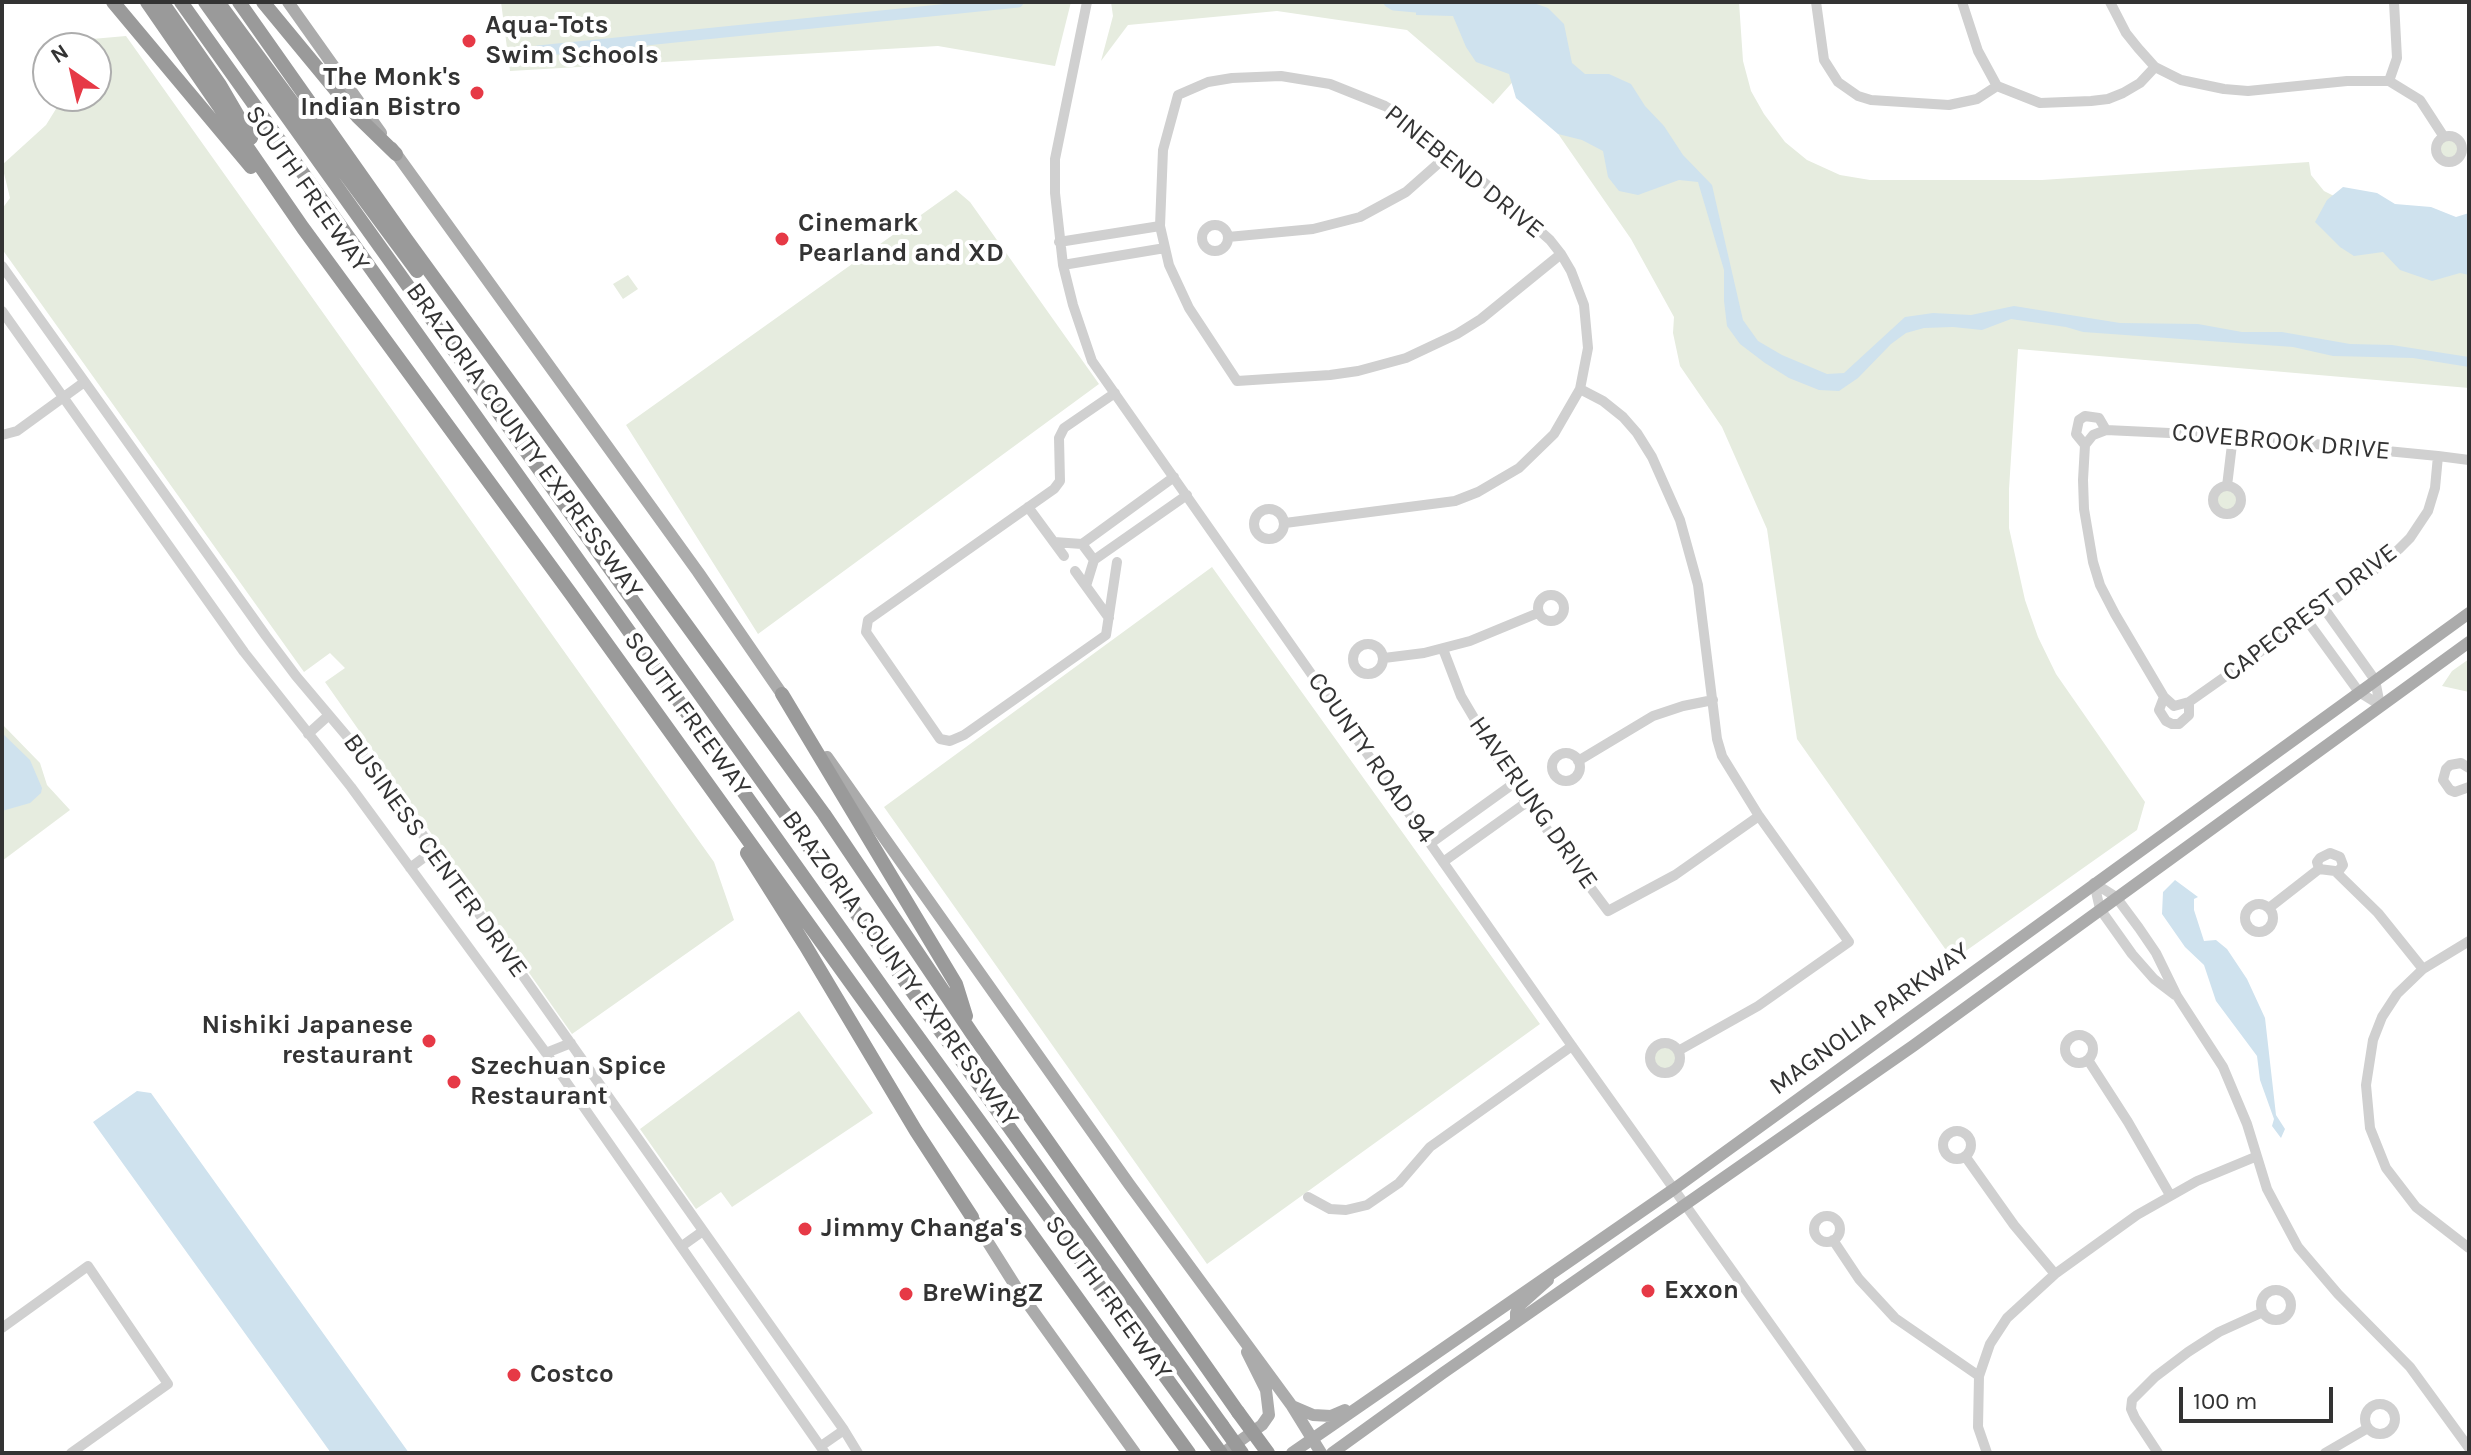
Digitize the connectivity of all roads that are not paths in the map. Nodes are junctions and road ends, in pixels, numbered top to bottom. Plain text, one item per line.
1 (113, 2) edge
2 (147, 2) edge
3 (162, 2) edge
4 (181, 2) edge
5 (205, 2) edge
6 (218, 2) edge
7 (239, 2) edge
8 (263, 2) edge
9 (288, 2) edge
10 (1087, 2) edge
11 (1816, 2) edge
12 (1962, 2) edge
13 (2110, 2) edge
14 (2394, 2) edge
15 (2155, 67) junction
16 (2389, 81) junction
17 (1997, 86) junction
18 (2444, 137) dead end
19 (396, 154) junction
20 (1449, 154) junction
21 (1160, 226) junction
22 (303, 228) junction
23 (1228, 237) dead end
24 (1059, 242) junction
25 (1165, 248) junction
26 (1561, 254) junction
27 (1063, 265) junction
28 (2, 266) edge
29 (443, 290) junction
30 (2, 311) edge
31 (83, 383) junction
32 (1580, 389) junction
33 (1115, 393) junction
34 (65, 398) junction
35 (2106, 430) junction
36 (2, 435) edge
37 (2233, 436) junction
38 (2085, 445) junction
39 (2438, 456) junction
40 (2469, 460) edge
41 (1174, 477) junction
42 (2227, 486) dead end
43 (1187, 495) junction
44 (1028, 507) junction
45 (1285, 523) dead end
46 (1054, 542) junction
47 (1082, 544) junction
48 (1064, 556) dead end
49 (1094, 560) junction
50 (1117, 562) dead end
51 (1075, 571) dead end
52 (1086, 586) junction
53 (2323, 607) junction
54 (1538, 613) dead end
55 (2469, 613) edge
56 (1109, 618) junction
57 (2306, 619) junction
58 (2469, 642) edge
59 (1443, 649) junction
60 (1384, 658) dead end
61 (2375, 680) junction
62 (2359, 692) junction
63 (782, 694) junction
64 (2164, 697) junction
65 (1713, 700) junction
66 (2189, 702) junction
67 (2380, 705) junction
68 (329, 715) junction
69 (663, 721) junction
70 (308, 734) junction
71 (1578, 761) dead end
72 (2469, 768) edge
73 (1513, 784) junction
74 (2468, 790) edge
75 (1527, 802) junction
76 (1759, 816) junction
77 (1431, 843) junction
78 (434, 850) junction
79 (1443, 862) junction
80 (410, 868) junction
81 (2319, 869) junction
82 (2338, 872) junction
83 (2094, 883) junction
84 (2116, 897) junction
85 (2269, 908) dead end
86 (2100, 909) junction
87 (2469, 941) edge
88 (2423, 969) junction
89 (2177, 996) junction
90 (973, 1035) junction
91 (1881, 1039) junction
92 (571, 1043) junction
93 (1572, 1046) junction
94 (1678, 1051) dead end
95 (546, 1053) junction
96 (1896, 1058) junction
97 (2088, 1060) dead end
98 (1965, 1156) dead end
99 (2255, 1157) junction
100 (1674, 1189) junction
101 (2170, 1195) junction
102 (1308, 1197) dead end
103 (1685, 1204) junction
104 (972, 1217) joint
105 (703, 1231) junction
106 (1833, 1240) dead end
107 (682, 1246) junction
108 (2469, 1248) edge
109 (1561, 1266) junction
110 (2055, 1274) junction
111 (2263, 1312) dead end
112 (1516, 1322) junction
113 (2, 1328) edge
114 (1241, 1335) junction
115 (1979, 1376) junction
116 (1363, 1404) junction
117 (1292, 1406) junction
118 (1376, 1421) junction
119 (2368, 1428) dead end
120 (844, 1430) junction
121 (1312, 1439) junction
122 (2469, 1448) edge
123 (823, 1450) edge
124 (1188, 1451) edge
125 (71, 1453) edge
126 (858, 1453) edge
127 (1135, 1453) edge
128 (1222, 1453) edge
129 (1242, 1453) edge
130 (1268, 1453) edge
131 (1292, 1453) edge
132 (1321, 1453) edge
133 (1332, 1453) edge
134 (1351, 1453) edge
135 (1862, 1453) edge
136 (1987, 1453) edge
137 (2158, 1453) edge
138 (2325, 1453) edge

1 - 22 highway
2 - 22 highway, SOUTH FREEWAY
3 - 22 highway
4 - 128 highway, BRAZORIA COUNTY EXPRESSWAY
5 - 129 highway, BRAZORIA COUNTY EXPRESSWAY, bridge
6 - 29 highway
7 - 29 highway, SOUTH FREEWAY
8 - 19 highway
9 - 19 main road
10 - 24 street, COUNTY ROAD 94
11 - 17 street
12 - 17 street
13 - 15 street
14 - 16 street
15 - 16 street
15 - 17 street
16 - 18 street
19 - 63 main road
20 - 21 street, PINEBEND DRIVE
20 - 23 street
20 - 26 street, PINEBEND DRIVE
21 - 24 street
21 - 25 street
22 - 69 highway, SOUTH FREEWAY
24 - 27 street, COUNTY ROAD 94
25 - 26 street
25 - 27 street
26 - 32 street, PINEBEND DRIVE
27 - 33 street, COUNTY ROAD 94
28 - 31 street, BUSINESS CENTER DRIVE
29 - 90 highway, SOUTH FREEWAY
30 - 34 street, BUSINESS CENTER DRIVE
31 - 34 street
31 - 68 street, BUSINESS CENTER DRIVE
32 - 45 street
32 - 65 street
33 - 41 street, COUNTY ROAD 94
33 - 44 street
34 - 36 street
34 - 70 street, BUSINESS CENTER DRIVE
35 - 37 street, COVEBROOK DRIVE
35 - 38 street, COVEBROOK DRIVE
35 - 38 street
37 - 39 street, COVEBROOK DRIVE
37 - 42 street
38 - 64 street
39 - 40 street, COVEBROOK DRIVE
39 - 53 street, CAPECREST DRIVE
41 - 43 street, COUNTY ROAD 94
41 - 47 street
43 - 49 street
43 - 77 street, COUNTY ROAD 94
44 - 46 street
44 - 56 street
46 - 47 street
46 - 48 street
47 - 49 street
49 - 52 street
50 - 56 street
51 - 52 street
52 - 56 street
53 - 57 street, CAPECREST DRIVE
53 - 61 street
54 - 59 street
55 - 61 main road, MAGNOLIA PARKWAY
57 - 62 street
57 - 66 street, CAPECREST DRIVE
58 - 67 main road, MAGNOLIA PARKWAY
59 - 60 street
59 - 73 street, HAVERUNG DRIVE
61 - 62 main road, MAGNOLIA PARKWAY
61 - 67 street
62 - 67 street
62 - 83 main road, MAGNOLIA PARKWAY
63 - 90 highway
63 - 114 main road
64 - 66 street, CAPECREST DRIVE
64 - 66 street
65 - 71 street
65 - 76 street
67 - 84 main road, MAGNOLIA PARKWAY
68 - 70 street
68 - 78 street, BUSINESS CENTER DRIVE
69 - 104 highway
69 - 124 highway, SOUTH FREEWAY
70 - 80 street, BUSINESS CENTER DRIVE
72 - 74 street
73 - 75 street, HAVERUNG DRIVE
73 - 77 street
75 - 76 street, HAVERUNG DRIVE
75 - 79 street
76 - 94 street
77 - 79 street, COUNTY ROAD 94
78 - 80 street
78 - 92 street, BUSINESS CENTER DRIVE
79 - 93 street, COUNTY ROAD 94
80 - 95 street, BUSINESS CENTER DRIVE
81 - 82 street
81 - 82 street
81 - 85 street
82 - 88 street
83 - 84 street
83 - 86 street
83 - 91 main road, MAGNOLIA PARKWAY
84 - 86 main road, MAGNOLIA PARKWAY
84 - 89 street
86 - 89 street
86 - 96 main road, MAGNOLIA PARKWAY
87 - 88 street
88 - 108 street
89 - 99 street
90 - 130 highway, SOUTH FREEWAY, bridge
91 - 96 main road
91 - 100 main road, MAGNOLIA PARKWAY
92 - 95 street
92 - 105 street, BUSINESS CENTER DRIVE
93 - 100 street, COUNTY ROAD 94
93 - 102 street
95 - 107 street, BUSINESS CENTER DRIVE
96 - 103 main road, MAGNOLIA PARKWAY
97 - 101 street
98 - 110 street
99 - 101 street
99 - 122 street
100 - 103 street, COUNTY ROAD 94
100 - 109 main road, MAGNOLIA PARKWAY
101 - 110 street
103 - 112 main road, MAGNOLIA PARKWAY
103 - 135 street, COUNTY ROAD 94
104 - 127 main road
105 - 107 street
105 - 120 street, BUSINESS CENTER DRIVE
106 - 115 street
107 - 123 street, BUSINESS CENTER DRIVE
109 - 112 main road
109 - 116 main road, MAGNOLIA PARKWAY
110 - 115 street
111 - 137 street
112 - 118 main road, MAGNOLIA PARKWAY
113 - 125 street
114 - 117 main road
114 - 128 main road
115 - 136 street
116 - 117 main road
116 - 121 main road, MAGNOLIA PARKWAY
117 - 121 main road
118 - 133 main road, MAGNOLIA PARKWAY
118 - 134 main road
119 - 138 street
120 - 123 street
120 - 126 street, BUSINESS CENTER DRIVE
121 - 131 main road, MAGNOLIA PARKWAY
121 - 132 main road

